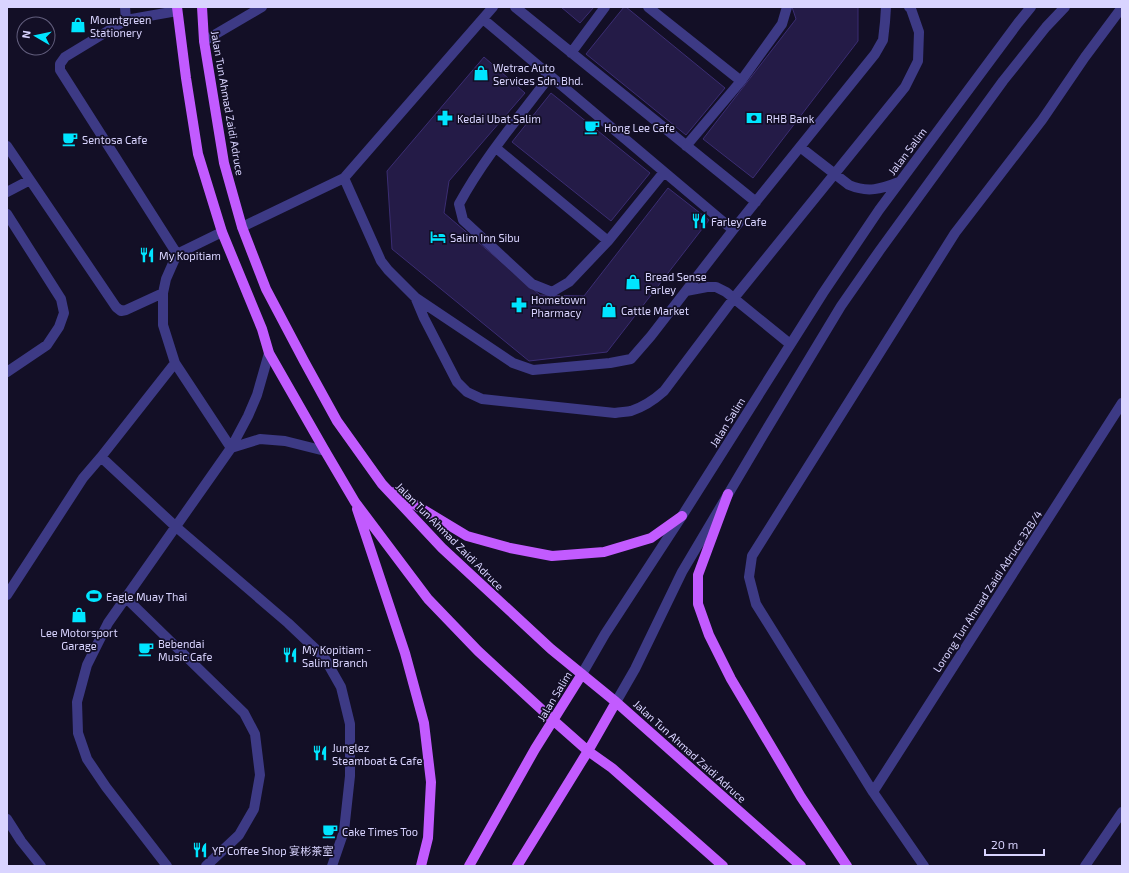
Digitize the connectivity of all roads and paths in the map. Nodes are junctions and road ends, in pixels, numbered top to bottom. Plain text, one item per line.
1 (125, 7) edge
2 (202, 7) edge
3 (262, 7) edge
4 (493, 7) edge
5 (514, 7) edge
6 (605, 7) edge
7 (648, 7) edge
8 (787, 7) edge
9 (886, 7) edge
10 (909, 7) edge
11 (1031, 7) edge
12 (1065, 7) edge
13 (177, 9) edge
14 (1122, 9) edge
15 (483, 19) junction
16 (126, 20) junction
17 (204, 41) junction
18 (571, 53) junction
19 (550, 76) junction
20 (741, 81) junction
21 (7, 146) edge
22 (686, 146) junction
23 (800, 147) junction
24 (496, 148) junction
25 (664, 172) junction
26 (835, 174) junction
27 (344, 178) junction
28 (30, 180) junction
29 (900, 181) junction
30 (7, 192) edge
31 (756, 202) junction
32 (7, 214) edge
33 (242, 227) junction
34 (733, 230) junction
35 (222, 232) junction
36 (608, 241) junction
37 (177, 254) junction
38 (686, 291) junction
39 (163, 293) junction
40 (416, 298) junction
41 (734, 298) junction
42 (790, 344) junction
43 (269, 353) junction
44 (175, 363) junction
45 (7, 372) edge
46 (1122, 403) edge
47 (231, 448) junction
48 (325, 451) junction
49 (101, 457) junction
50 (382, 484) junction
51 (728, 494) junction
52 (355, 502) junction
53 (682, 516) junction
54 (175, 526) junction
55 (7, 595) edge
56 (125, 597) junction
57 (582, 674) junction
58 (616, 702) junction
59 (553, 720) junction
60 (588, 751) junction
61 (873, 792) junction
62 (1122, 812) edge
63 (7, 819) edge
64 (41, 866) edge
65 (167, 866) edge
66 (206, 866) edge
67 (332, 866) edge
68 (422, 866) edge
69 (469, 866) edge
70 (517, 866) edge
71 (723, 866) edge
72 (801, 866) edge
73 (848, 866) edge
74 (924, 866) edge
75 (1085, 866) edge

1 - 16 street
2 - 17 main road, Jalan Tun Ahmad Zaidi Adruce
3 - 17 street
4 - 15 street
5 - 18 street
6 - 18 street
7 - 20 street
8 - 20 street
9 - 23 street
10 - 26 street
11 - 29 street, Jalan Salim
12 - 51 street
13 - 16 street
13 - 35 main road
14 - 61 street
15 - 19 street
15 - 27 street
16 - 37 street
17 - 33 main road, Jalan Tun Ahmad Zaidi Adruce
18 - 22 street
19 - 24 street
19 - 25 street
20 - 22 street
21 - 28 street
22 - 31 street
23 - 26 street
23 - 31 street
24 - 36 street
24 - 36 street
25 - 34 street
25 - 36 street
26 - 29 street
26 - 41 street
27 - 33 street
27 - 40 street
28 - 30 street
28 - 39 street
29 - 42 street, Jalan Salim
31 - 34 street
32 - 45 street
33 - 50 main road, Jalan Tun Ahmad Zaidi Adruce
34 - 38 street
35 - 37 street
35 - 43 main road
37 - 39 street
38 - 40 street
38 - 41 street
39 - 44 street
40 - 41 street
41 - 42 street
42 - 53 street, Jalan Salim
43 - 47 street
43 - 48 main road
44 - 47 street
44 - 49 street
46 - 61 street, Lorong Tun Ahmad Zaidi Adruce 32B/4
47 - 48 street
47 - 54 street
48 - 52 main road
49 - 54 street
49 - 55 street
50 - 53 main road
50 - 57 main road, Jalan Tun Ahmad Zaidi Adruce
51 - 58 street
51 - 73 main road
52 - 59 main road
52 - 68 main road
53 - 57 street, Jalan Salim
54 - 56 street
54 - 67 street
56 - 65 street
56 - 66 street
57 - 58 main road, Jalan Tun Ahmad Zaidi Adruce
57 - 59 main road, Jalan Salim
58 - 60 main road
58 - 72 main road, Jalan Tun Ahmad Zaidi Adruce
59 - 60 main road
59 - 69 main road, Jalan Salim
60 - 70 main road
60 - 71 main road
61 - 74 street
62 - 75 street
63 - 64 street

